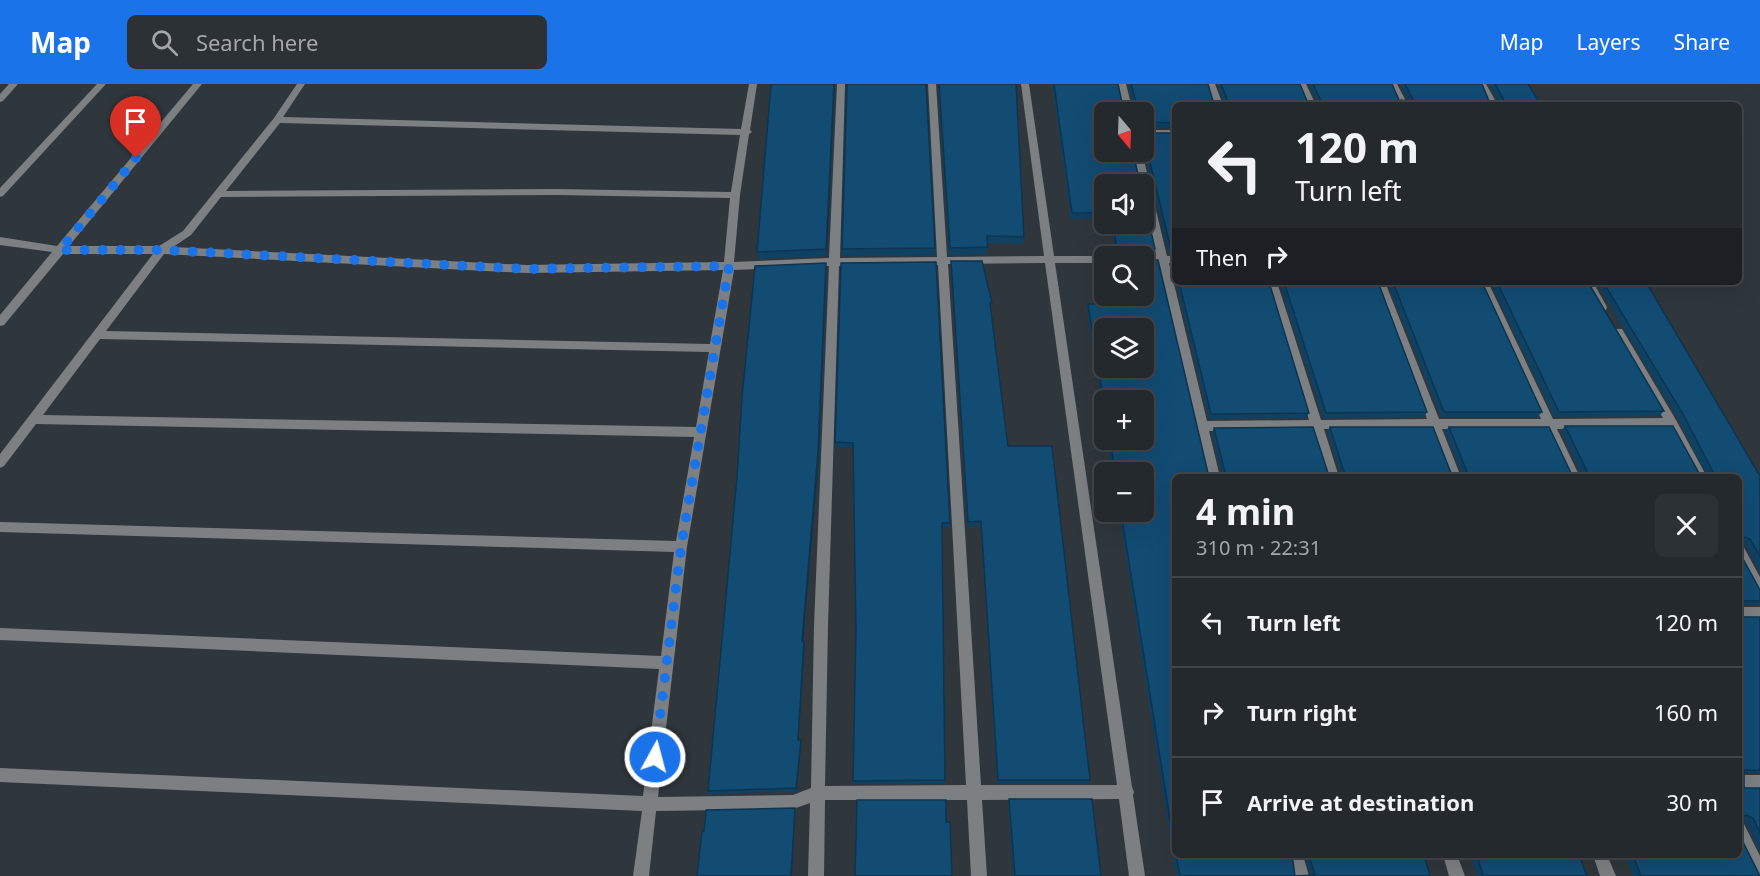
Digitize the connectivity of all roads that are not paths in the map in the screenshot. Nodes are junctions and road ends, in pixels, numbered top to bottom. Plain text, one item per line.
1 (14, 84) edge
2 (102, 84) edge
3 (198, 84) edge
4 (301, 84) edge
5 (753, 84) edge
6 (841, 84) edge
7 (932, 84) edge
8 (1025, 84) edge
9 (1122, 84) edge
10 (1211, 84) edge
11 (1302, 84) edge
12 (1393, 84) edge
13 (1482, 84) edge
14 (0, 99) edge
15 (1126, 102) edge
16 (1217, 102) edge
17 (1310, 102) edge
18 (1402, 102) edge
19 (1491, 102) edge
20 (277, 120) junction
21 (747, 132) junction
22 (1154, 133) edge
23 (1172, 133) edge
24 (1140, 162) edge
25 (0, 194) edge
26 (218, 194) junction
27 (735, 195) junction
28 (0, 241) edge
29 (60, 250) junction
30 (161, 250) junction
31 (1094, 259) edge
32 (1154, 259) edge
33 (1169, 260) edge
34 (1049, 261) junction
35 (834, 262) junction
36 (944, 262) junction
37 (729, 266) junction
38 (1172, 275) edge
39 (1174, 285) edge
40 (1273, 285) edge
41 (1381, 285) edge
42 (1484, 285) edge
43 (1590, 285) edge
44 (0, 322) edge
45 (97, 335) junction
46 (715, 348) junction
47 (33, 419) junction
48 (1433, 422) junction
49 (1672, 423) junction
50 (1315, 424) junction
51 (1548, 424) junction
52 (1202, 426) junction
53 (700, 432) junction
54 (0, 463) edge
55 (1213, 474) edge
56 (1332, 474) edge
57 (1454, 474) edge
58 (1573, 474) edge
59 (1699, 474) edge
60 (0, 527) edge
61 (681, 547) junction
62 (1742, 555) edge
63 (1760, 589) edge
64 (1742, 613) edge
65 (1760, 613) edge
66 (0, 634) edge
67 (666, 663) junction
68 (0, 775) edge
69 (1742, 782) edge
70 (1760, 782) edge
71 (1126, 792) junction
72 (818, 793) junction
73 (975, 793) junction
74 (650, 804) junction
75 (1742, 835) edge
76 (1297, 858) edge
77 (1451, 858) edge
78 (1601, 858) edge
79 (1760, 872) edge
80 (641, 876) edge
81 (816, 876) edge
82 (979, 876) edge
83 (1137, 876) edge
84 (1301, 876) edge
85 (1457, 876) edge
86 (1608, 876) edge

1 - 14 street
2 - 25 street
3 - 29 street
4 - 20 street
5 - 21 street
6 - 35 street
7 - 36 street
8 - 34 street
9 - 15 street
10 - 16 street
11 - 17 street
12 - 18 street
13 - 19 street
20 - 21 street
20 - 26 street
21 - 27 street
22 - 23 street
24 - 33 street
26 - 27 street
26 - 30 street
27 - 37 street
28 - 29 street
29 - 30 street
29 - 44 street
30 - 37 street
30 - 45 street
31 - 34 street
32 - 33 street
33 - 38 street
34 - 36 street
34 - 71 street
35 - 36 street
35 - 37 street
35 - 72 street
36 - 73 street
37 - 46 street
39 - 52 street
40 - 50 street
41 - 48 street
42 - 51 street
43 - 49 street
45 - 46 street
45 - 47 street
46 - 53 street
47 - 53 street
47 - 54 street
48 - 50 street
48 - 51 street
48 - 57 street
49 - 51 street
49 - 59 street
50 - 52 street
50 - 56 street
51 - 58 street
52 - 55 street
53 - 61 street
60 - 61 street
61 - 67 street
62 - 63 street
64 - 65 street
66 - 67 street
67 - 74 street
68 - 74 street
69 - 70 street
71 - 73 street
71 - 83 street
72 - 73 street
72 - 74 street
72 - 81 street
73 - 82 street
74 - 80 street
75 - 79 street
76 - 84 street
77 - 85 street
78 - 86 street

